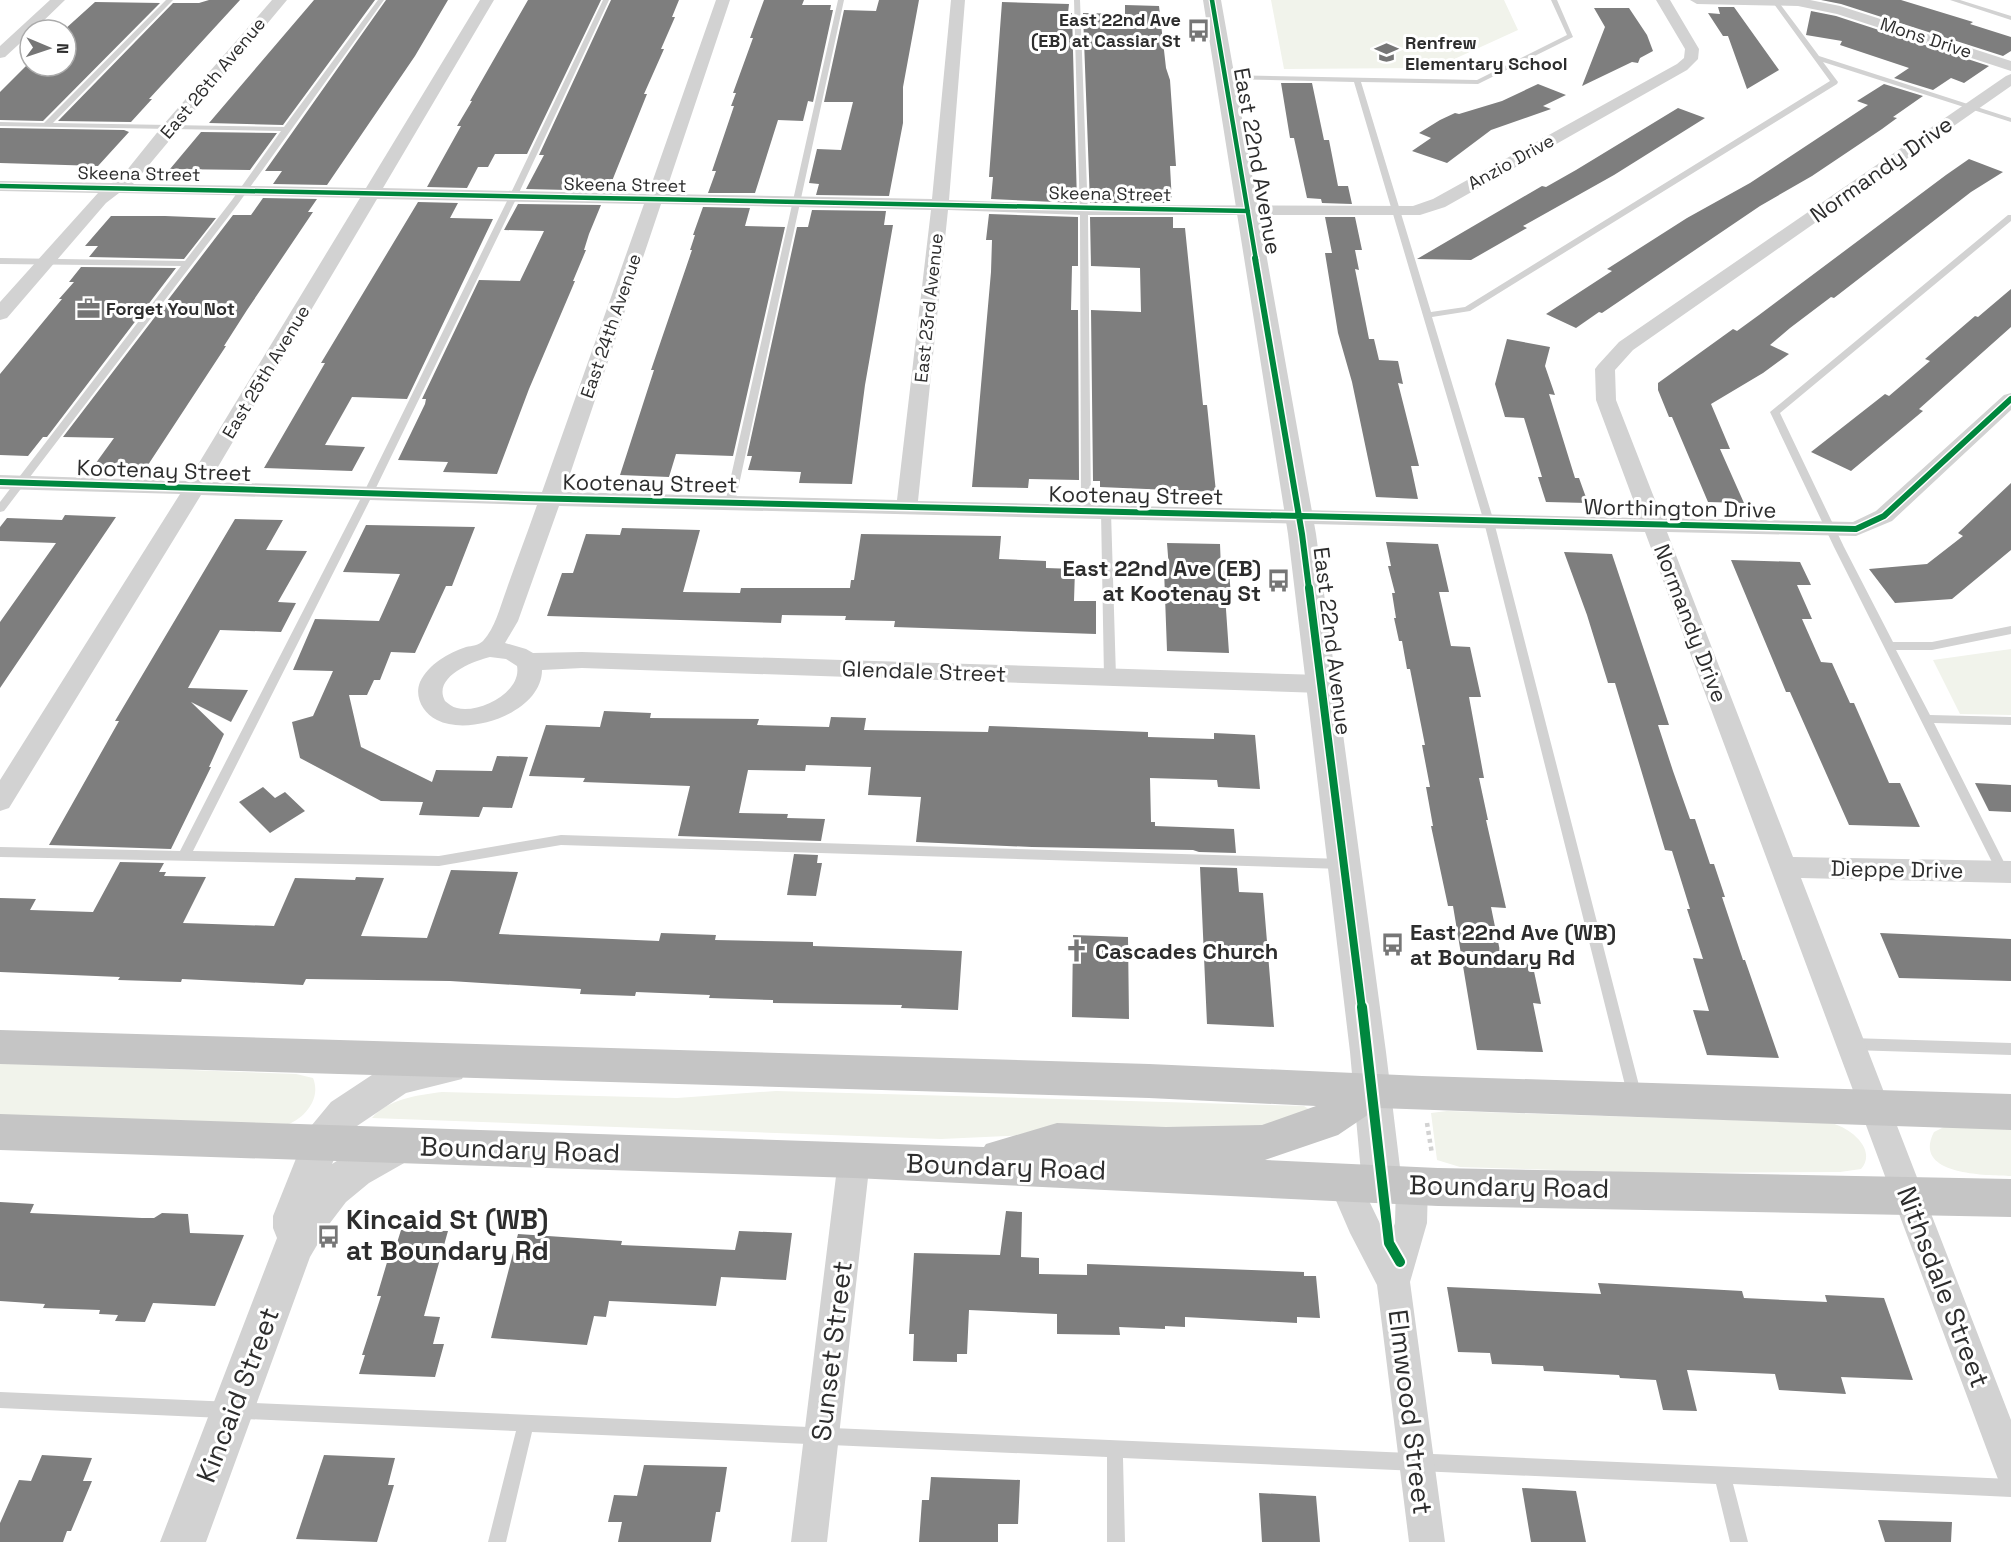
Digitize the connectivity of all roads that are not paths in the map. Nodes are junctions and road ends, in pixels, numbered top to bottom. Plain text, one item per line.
1 (58, 0) edge
2 (170, 0) edge
3 (279, 0) edge
4 (381, 0) edge
5 (487, 0) edge
6 (606, 0) edge
7 (723, 0) edge
8 (841, 0) edge
9 (958, 0) edge
10 (1077, 0) edge
11 (1212, 0) edge
12 (1554, 0) edge
13 (1663, 0) edge
14 (1697, 0) edge
15 (1953, 0) edge
16 (1774, 1) edge
17 (2011, 18) edge
18 (0, 54) edge
19 (1817, 58) junction
20 (2011, 66) edge
21 (1853, 68) junction
22 (1224, 76) junction
23 (1357, 79) junction
24 (2011, 79) edge
25 (1834, 82) junction
26 (1971, 106) junction
27 (2011, 120) edge
28 (0, 124) edge
29 (46, 125) junction
30 (170, 127) junction
31 (286, 129) junction
32 (0, 186) edge
33 (114, 189) junction
34 (243, 190) junction
35 (373, 193) junction
36 (513, 197) junction
37 (654, 200) junction
38 (798, 202) junction
39 (940, 205) junction
40 (1083, 210) junction
41 (1248, 211) junction
42 (1397, 212) junction
43 (2011, 217) edge
44 (0, 261) edge
45 (46, 261) junction
46 (188, 264) junction
47 (0, 314) edge
48 (1429, 315) junction
49 (2011, 399) edge
50 (10, 483) edge
51 (195, 489) junction
52 (369, 494) junction
53 (551, 499) junction
54 (730, 503) junction
55 (907, 507) junction
56 (0, 509) edge
57 (1096, 512) junction
58 (1299, 517) junction
59 (1489, 522) junction
60 (1653, 525) junction
61 (1830, 529) junction
62 (2011, 630) edge
63 (1890, 646) junction
64 (490, 649) junction
65 (527, 662) junction
66 (1110, 677) junction
67 (1321, 684) junction
68 (1926, 719) junction
69 (2011, 721) edge
70 (0, 801) edge
71 (0, 852) edge
72 (184, 856) junction
73 (1343, 864) junction
74 (1783, 867) junction
75 (2007, 872) edge
76 (1851, 1044) junction
77 (0, 1047) edge
78 (2011, 1049) edge
79 (486, 1062) junction
80 (1372, 1091) junction
81 (1636, 1098) junction
82 (1875, 1107) junction
83 (2011, 1112) edge
84 (0, 1132) edge
85 (321, 1143) junction
86 (399, 1146) junction
87 (854, 1161) junction
88 (972, 1165) junction
89 (1393, 1178) junction
90 (1908, 1195) junction
91 (2011, 1198) edge
92 (293, 1248) junction
93 (1393, 1282) junction
94 (0, 1400) edge
95 (231, 1412) junction
96 (526, 1424) junction
97 (822, 1436) junction
98 (1115, 1450) junction
99 (1416, 1463) junction
100 (2011, 1466) edge
101 (1722, 1475) junction
102 (2011, 1488) edge
103 (183, 1542) edge
104 (497, 1542) edge
105 (809, 1542) edge
106 (1116, 1542) edge
107 (1427, 1542) edge
108 (1739, 1542) edge

1 - 18 street
2 - 29 lane
3 - 30 street, East 26th Avenue
4 - 31 lane
5 - 35 street, East 25th Avenue
6 - 36 lane
7 - 37 street, East 24th Avenue
8 - 38 lane
9 - 39 street, East 23rd Avenue
10 - 40 lane
11 - 22 street, East 22nd Avenue
12 - 23 lane
13 - 42 street, Anzio Drive
14 - 16 street, Mons Drive
15 - 17 lane
16 - 19 lane
16 - 20 street, Mons Drive
19 - 21 lane
19 - 25 lane
21 - 25 lane
21 - 26 lane
22 - 23 lane
22 - 41 street, East 22nd Avenue
23 - 42 lane
24 - 26 street, Normandy Drive
25 - 48 lane
26 - 27 lane
26 - 60 street, Normandy Drive
28 - 29 lane
29 - 30 lane
30 - 31 lane
30 - 33 street, East 26th Avenue
31 - 34 lane
32 - 33 street, Skeena Street
33 - 34 street, Skeena Street
33 - 45 street, East 26th Avenue
34 - 35 street, Skeena Street
34 - 46 lane
35 - 36 street, Skeena Street
35 - 51 street, East 25th Avenue
36 - 37 street, Skeena Street
36 - 52 lane
37 - 38 street, Skeena Street
37 - 53 street, East 24th Avenue
38 - 39 street, Skeena Street
38 - 54 lane
39 - 40 street, Skeena Street
39 - 55 street, East 23rd Avenue
40 - 41 street, Skeena Street
40 - 57 lane
41 - 42 street, Anzio Drive
41 - 58 street, East 22nd Avenue
42 - 48 lane
43 - 61 lane
44 - 45 lane
45 - 46 lane
45 - 47 street, East 26th Avenue
46 - 50 lane
48 - 59 lane
49 - 61 street, Worthington Drive
50 - 51 street, Kootenay Street
50 - 56 lane
51 - 52 street, Kootenay Street
51 - 70 street, East 25th Avenue
52 - 53 street, Kootenay Street
52 - 72 lane
53 - 54 street, Kootenay Street
53 - 64 street, East 24th Avenue
54 - 55 street, Kootenay Street
55 - 57 street, Kootenay Street
57 - 58 street, Kootenay Street
57 - 66 lane
58 - 59 street, Worthington Drive
58 - 67 street, East 22nd Avenue
59 - 60 street, Worthington Drive
59 - 81 lane
60 - 61 street, Worthington Drive
60 - 74 street, Normandy Drive
61 - 63 lane
62 - 63 lane
63 - 68 lane
64 - 65 street
64 - 65 street
65 - 66 street, Glendale Street
66 - 67 street, Glendale Street
67 - 73 street, East 22nd Avenue
68 - 69 lane
68 - 75 lane
71 - 72 lane
72 - 73 lane
73 - 80 street, East 22nd Avenue
74 - 75 street, Dieppe Drive
74 - 76 street, Normandy Drive
76 - 78 lane
76 - 82 street, Normandy Drive
77 - 79 main road
79 - 80 main road
79 - 85 street, Kincaid Street
80 - 81 main road
80 - 88 main road
80 - 89 street, East 22nd Avenue
81 - 82 main road
82 - 83 main road
82 - 90 street, Nithsdale Street
84 - 85 main road, Boundary Road
85 - 86 main road, Boundary Road
85 - 92 street, Kincaid Street
86 - 87 main road, Boundary Road
86 - 92 street, Kincaid Street
87 - 88 main road, Boundary Road
87 - 97 street, Sunset Street
88 - 89 main road, Boundary Road
89 - 90 main road, Boundary Road
89 - 93 street, Elmwood Street
89 - 93 street, Elmwood Street
90 - 91 main road, Boundary Road
90 - 100 street, Nithsdale Street
92 - 95 street, Kincaid Street
93 - 99 street, Elmwood Street
94 - 95 lane
95 - 96 lane
95 - 103 street, Kincaid Street
96 - 97 lane
96 - 104 lane
97 - 98 lane
97 - 105 street, Sunset Street
98 - 99 lane
98 - 106 lane
99 - 101 lane
99 - 107 street, Elmwood Street
101 - 102 lane
101 - 108 lane

